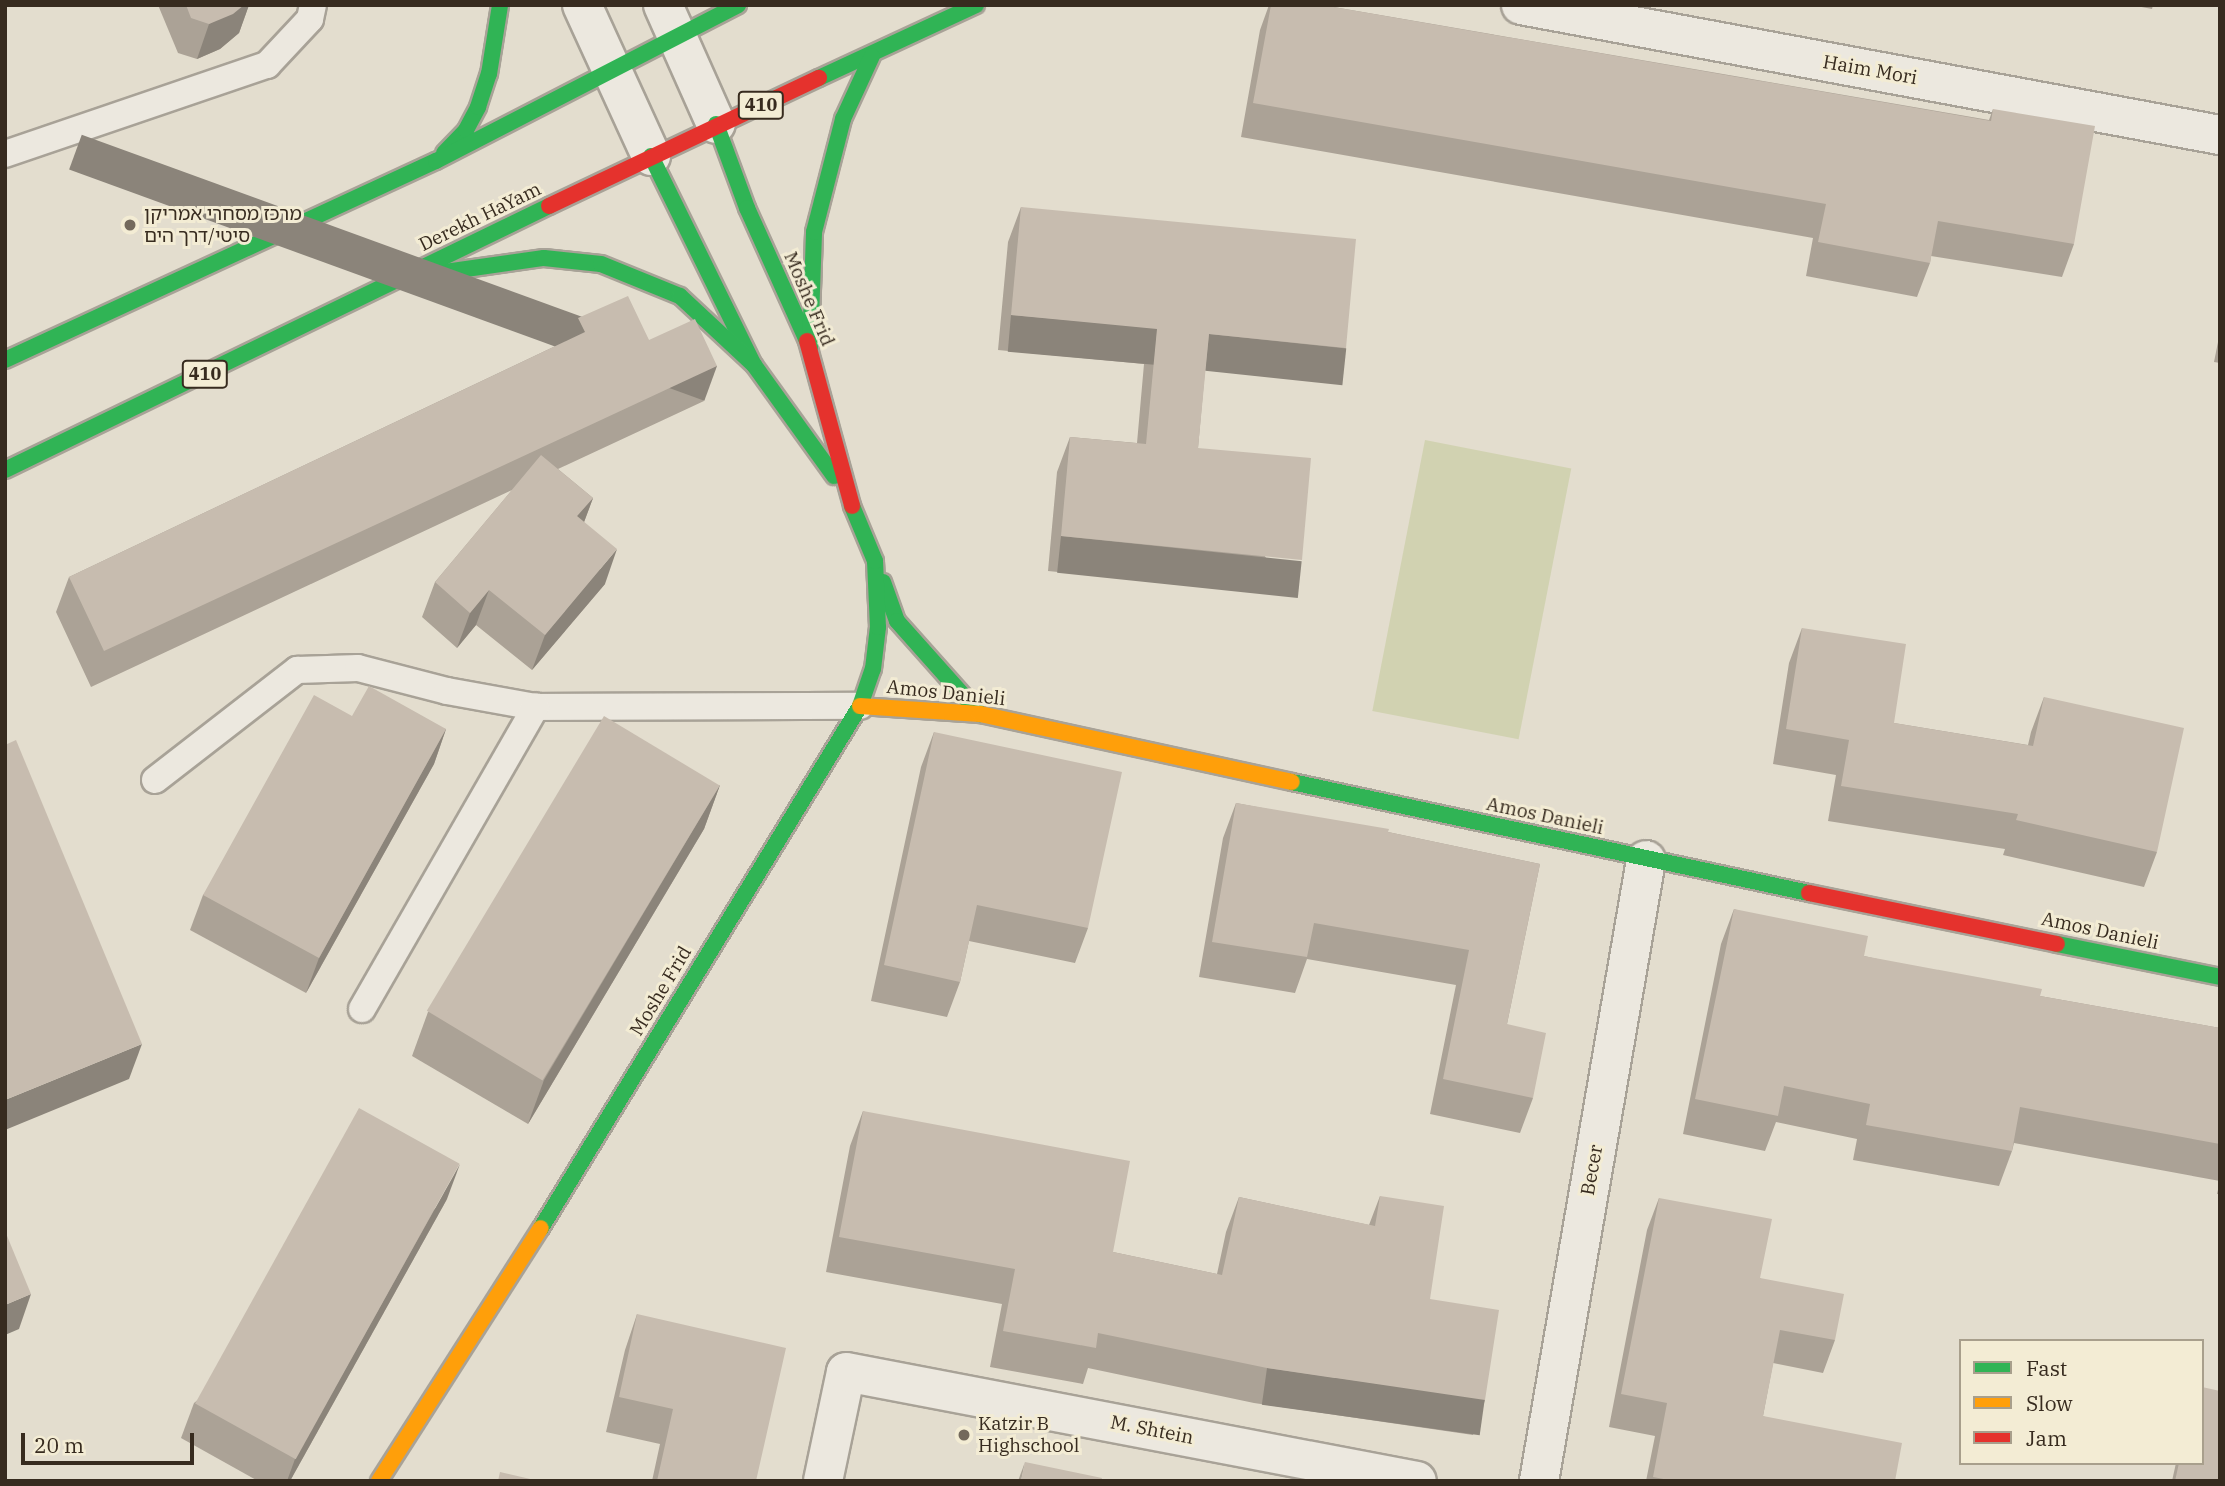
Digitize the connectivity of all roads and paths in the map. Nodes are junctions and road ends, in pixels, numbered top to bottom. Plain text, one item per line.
1 (313, 5) edge
2 (500, 5) edge
3 (582, 5) edge
4 (738, 5) edge
5 (976, 5) edge
6 (1521, 5) edge
7 (670, 21) edge
8 (872, 57) junction
9 (613, 69) junction
10 (716, 124) junction
11 (2220, 135) edge
12 (5, 154) edge
13 (651, 156) junction
14 (436, 161) junction
15 (405, 278) junction
16 (810, 348) junction
17 (5, 360) edge
18 (754, 365) junction
19 (5, 470) edge
20 (848, 495) junction
21 (875, 561) junction
22 (860, 706) junction
23 (536, 707) junction
24 (980, 714) junction
25 (155, 780) dead end
26 (1646, 860) junction
27 (2220, 977) edge
28 (362, 1009) dead end
29 (379, 1481) edge
30 (823, 1481) edge
31 (1417, 1481) edge
32 (1539, 1481) edge

1 - 12 lane
2 - 14 street
3 - 9 street
4 - 7 street
5 - 8 street, Derekh HaYam / 410
6 - 11 street, Haim Mori
7 - 9 street
7 - 10 street
8 - 10 street, Derekh HaYam / 410
8 - 16 street
9 - 13 street
9 - 14 street
10 - 13 street, Derekh HaYam / 410
10 - 16 street, Moshe Frid
13 - 15 street, Derekh HaYam / 410
13 - 18 street, Moshe Frid
14 - 17 street
15 - 18 street
15 - 19 street, Derekh HaYam / 410
16 - 20 street, Moshe Frid
18 - 20 street, Moshe Frid
20 - 21 street, Moshe Frid
21 - 22 street, Moshe Frid
21 - 24 street
22 - 23 lane
22 - 24 street, Amos Danieli
22 - 29 street, Moshe Frid
23 - 25 lane
23 - 28 lane
24 - 26 street, Amos Danieli
26 - 27 street, Amos Danieli
26 - 32 street, Becer
30 - 31 street, M. Shtein

